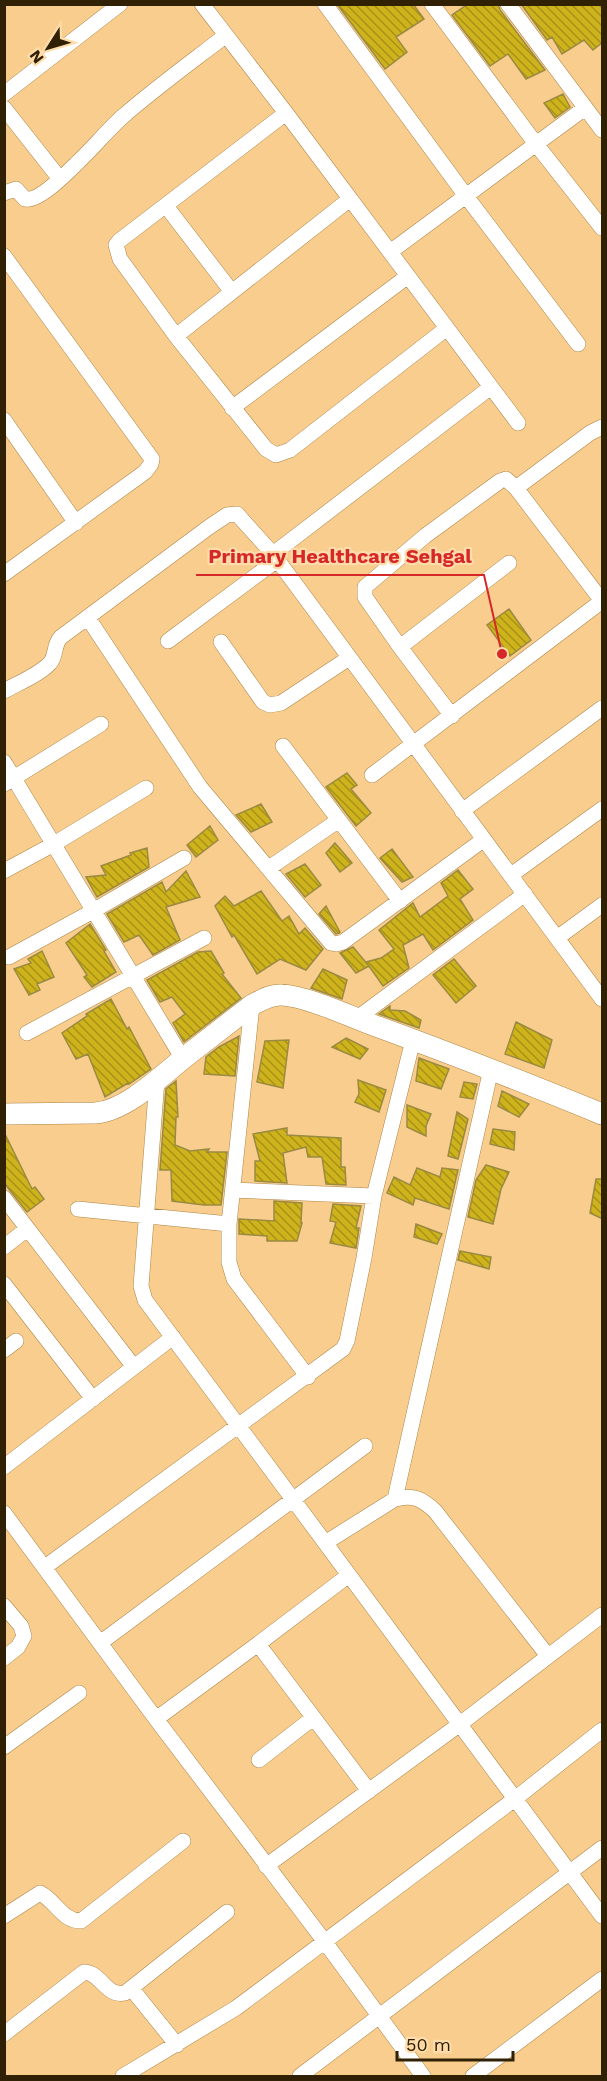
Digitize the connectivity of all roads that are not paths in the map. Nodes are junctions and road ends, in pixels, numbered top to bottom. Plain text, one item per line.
1 (120, 4) edge
2 (202, 4) edge
3 (325, 4) edge
4 (432, 4) edge
5 (508, 4) edge
6 (225, 36) junction
7 (4, 94) edge
8 (4, 108) edge
9 (585, 108) junction
10 (286, 113) junction
11 (603, 130) edge
12 (536, 144) junction
13 (60, 179) junction
14 (4, 193) edge
15 (466, 196) junction
16 (350, 200) junction
17 (165, 206) junction
18 (603, 228) edge
19 (390, 252) junction
20 (4, 256) edge
21 (408, 276) junction
22 (232, 292) junction
23 (447, 328) junction
24 (176, 336) junction
25 (578, 344) dead end
26 (492, 387) junction
27 (232, 408) junction
28 (4, 420) edge
29 (519, 423) dead end
30 (603, 427) edge
31 (516, 488) junction
32 (76, 523) junction
33 (275, 557) junction
34 (509, 563) dead end
35 (4, 574) edge
36 (603, 601) edge
37 (88, 618) junction
38 (168, 641) dead end
39 (221, 642) dead end
40 (400, 647) junction
41 (349, 658) junction
42 (4, 692) edge
43 (603, 708) edge
44 (452, 716) junction
45 (101, 724) dead end
46 (413, 745) junction
47 (283, 746) dead end
48 (4, 762) edge
49 (372, 775) dead end
50 (9, 781) edge
51 (146, 788) dead end
52 (603, 809) edge
53 (462, 811) junction
54 (339, 820) junction
55 (483, 840) junction
56 (54, 844) junction
57 (184, 858) dead end
58 (268, 868) junction
59 (4, 871) edge
60 (511, 875) junction
61 (525, 894) junction
62 (400, 901) junction
63 (603, 905) edge
64 (93, 911) junction
65 (204, 938) dead end
66 (557, 938) junction
67 (9, 957) dead end
68 (133, 976) junction
69 (603, 999) edge
70 (252, 1005) junction
71 (356, 1019) junction
72 (27, 1033) dead end
73 (413, 1040) junction
74 (183, 1059) junction
75 (491, 1069) junction
76 (157, 1080) junction
77 (4, 1114) edge
78 (603, 1114) edge
79 (233, 1190) junction
80 (374, 1196) junction
81 (4, 1198) edge
82 (78, 1209) dead end
83 (146, 1216) junction
84 (229, 1224) junction
85 (27, 1229) junction
86 (4, 1247) edge
87 (4, 1284) edge
88 (173, 1337) junction
89 (134, 1367) junction
90 (308, 1377) junction
91 (93, 1399) junction
92 (239, 1426) junction
93 (365, 1446) dead end
94 (4, 1467) edge
95 (395, 1499) junction
96 (294, 1500) junction
97 (4, 1513) edge
98 (326, 1543) junction
99 (45, 1567) junction
100 (349, 1575) junction
101 (4, 1606) edge
102 (603, 1615) edge
103 (100, 1643) junction
104 (258, 1644) junction
105 (548, 1656) junction
106 (4, 1658) edge
107 (79, 1693) dead end
108 (313, 1718) junction
109 (156, 1719) junction
110 (460, 1724) junction
111 (603, 1730) edge
112 (4, 1747) edge
113 (259, 1760) dead end
114 (369, 1791) junction
115 (516, 1798) junction
116 (183, 1842) dead end
117 (603, 1848) edge
118 (266, 1866) junction
119 (571, 1874) junction
120 (227, 1912) dead end
121 (4, 1916) edge
122 (603, 1916) edge
123 (325, 1942) junction
124 (603, 1979) edge
125 (131, 1988) junction
126 (378, 2017) junction
127 (4, 2034) edge
128 (177, 2045) junction
129 (123, 2076) edge
130 (300, 2076) edge
131 (423, 2076) edge
132 (473, 2076) edge

1 - 7 street
2 - 6 street
3 - 15 street
4 - 12 street
5 - 9 street
6 - 10 street
6 - 13 street
8 - 13 street
9 - 11 street
9 - 12 street
10 - 16 street
10 - 17 street
12 - 15 street
12 - 18 street
13 - 14 street
15 - 19 street
15 - 25 street
16 - 19 street
16 - 22 street
17 - 22 street
17 - 24 street
19 - 21 street
20 - 32 street
21 - 23 street
21 - 27 street
22 - 24 street
23 - 26 street
23 - 27 street
24 - 27 street
26 - 29 street
26 - 33 street
28 - 32 street
30 - 31 street
31 - 36 street
31 - 40 street
32 - 35 street
33 - 37 street
33 - 38 street
33 - 41 street
34 - 40 street
36 - 44 street
37 - 42 street
37 - 58 street
39 - 41 street
40 - 44 street
41 - 46 street
43 - 53 street
44 - 46 street
45 - 50 street
46 - 49 street
46 - 53 street
47 - 54 street
48 - 50 street
50 - 56 street
51 - 56 street
52 - 60 street
53 - 55 street
54 - 58 street
54 - 62 street
55 - 60 street
55 - 62 street
56 - 59 street
56 - 64 street
57 - 64 street
58 - 62 street
60 - 61 street
61 - 66 street
61 - 71 street
63 - 66 street
64 - 67 street
64 - 68 street
65 - 68 street
66 - 69 street
68 - 72 street
68 - 74 street
70 - 71 street
70 - 74 street
70 - 79 street
71 - 73 street
73 - 75 street
73 - 80 street
74 - 76 street
75 - 78 street
75 - 95 street
76 - 77 street
76 - 83 street
79 - 80 street
79 - 84 street
80 - 90 street
81 - 85 street
82 - 83 street
83 - 84 street
83 - 88 street
84 - 90 street
85 - 86 street
85 - 89 street
87 - 91 street
88 - 89 street
88 - 92 street
89 - 91 street
90 - 92 street
91 - 94 street
92 - 96 street
92 - 99 street
93 - 96 street
95 - 98 street
95 - 105 street
96 - 98 street
96 - 103 street
97 - 99 street
98 - 100 street
99 - 103 street
100 - 104 street
100 - 110 street
101 - 106 street
102 - 105 street
103 - 109 street
104 - 108 street
104 - 109 street
105 - 110 street
107 - 112 street
108 - 113 street
108 - 114 street
109 - 118 street
110 - 114 street
110 - 115 street
111 - 115 street
114 - 118 street
115 - 119 street
115 - 123 street
116 - 121 street
117 - 119 street
118 - 123 street
119 - 122 street
119 - 126 street
120 - 125 street
123 - 126 street
123 - 128 street
124 - 132 street
125 - 127 street
125 - 128 street
126 - 130 street
126 - 131 street
128 - 129 street

